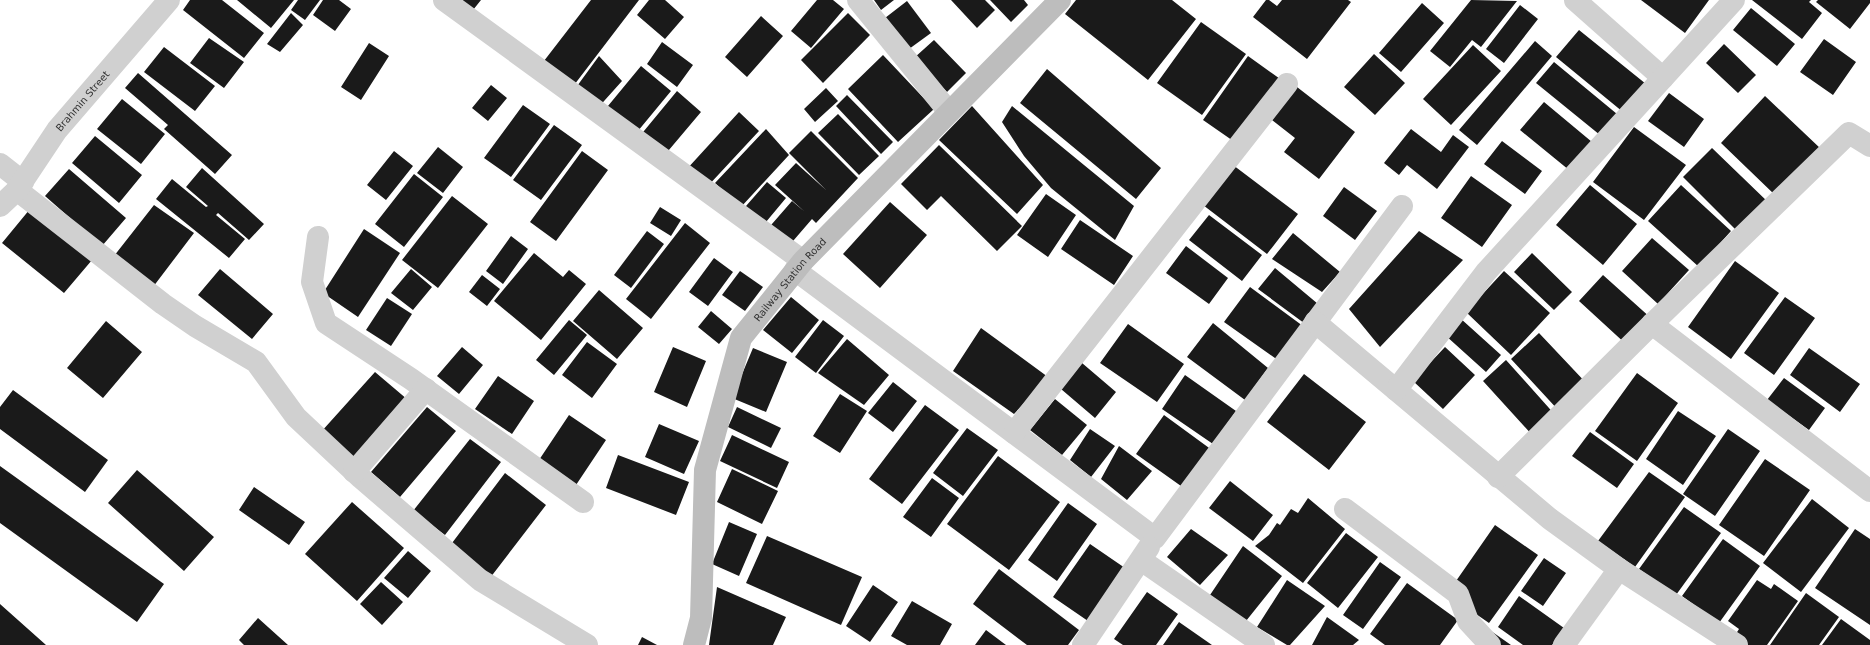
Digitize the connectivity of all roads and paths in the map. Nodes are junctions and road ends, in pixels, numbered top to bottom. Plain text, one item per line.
1 (169, 0) edge
2 (444, 0) edge
3 (858, 0) edge
4 (1060, 0) edge
5 (1575, 0) edge
6 (1734, 0) edge
7 (1663, 78) junction
8 (1287, 84) dead end
9 (949, 112) junction
10 (1870, 146) edge
11 (0, 164) edge
12 (20, 186) junction
13 (0, 206) edge
14 (1402, 206) dead end
15 (318, 237) dead end
16 (799, 266) junction
17 (1316, 322) junction
18 (1652, 324) junction
19 (426, 389) junction
20 (1396, 390) junction
21 (1014, 434) junction
22 (354, 472) junction
23 (1498, 477) junction
24 (1870, 491) edge
25 (583, 502) dead end
26 (1345, 509) dead end
27 (1156, 538) junction
28 (1141, 560) junction
29 (1619, 568) junction
30 (587, 645) edge
31 (694, 645) edge
32 (1083, 645) edge
33 (1264, 645) edge
34 (1490, 645) edge
35 (1564, 645) edge
36 (1737, 645) edge

1 - 12 street, Brahmin Street
2 - 16 street
3 - 9 street
4 - 9 street, Railway Station Road
5 - 7 street
6 - 7 street
7 - 20 street
8 - 21 street
9 - 16 street, Railway Station Road
10 - 18 street
11 - 12 street
12 - 13 street, Brahmin Street
12 - 22 street
14 - 17 street
15 - 19 street
16 - 21 street
16 - 31 street, Railway Station Road
17 - 20 street
17 - 27 street
18 - 23 street
18 - 24 street
19 - 22 street
19 - 25 street
20 - 23 street
21 - 27 street
22 - 30 street
23 - 29 street
26 - 34 street
27 - 28 street
28 - 32 street
28 - 33 street
29 - 35 street
29 - 36 street

